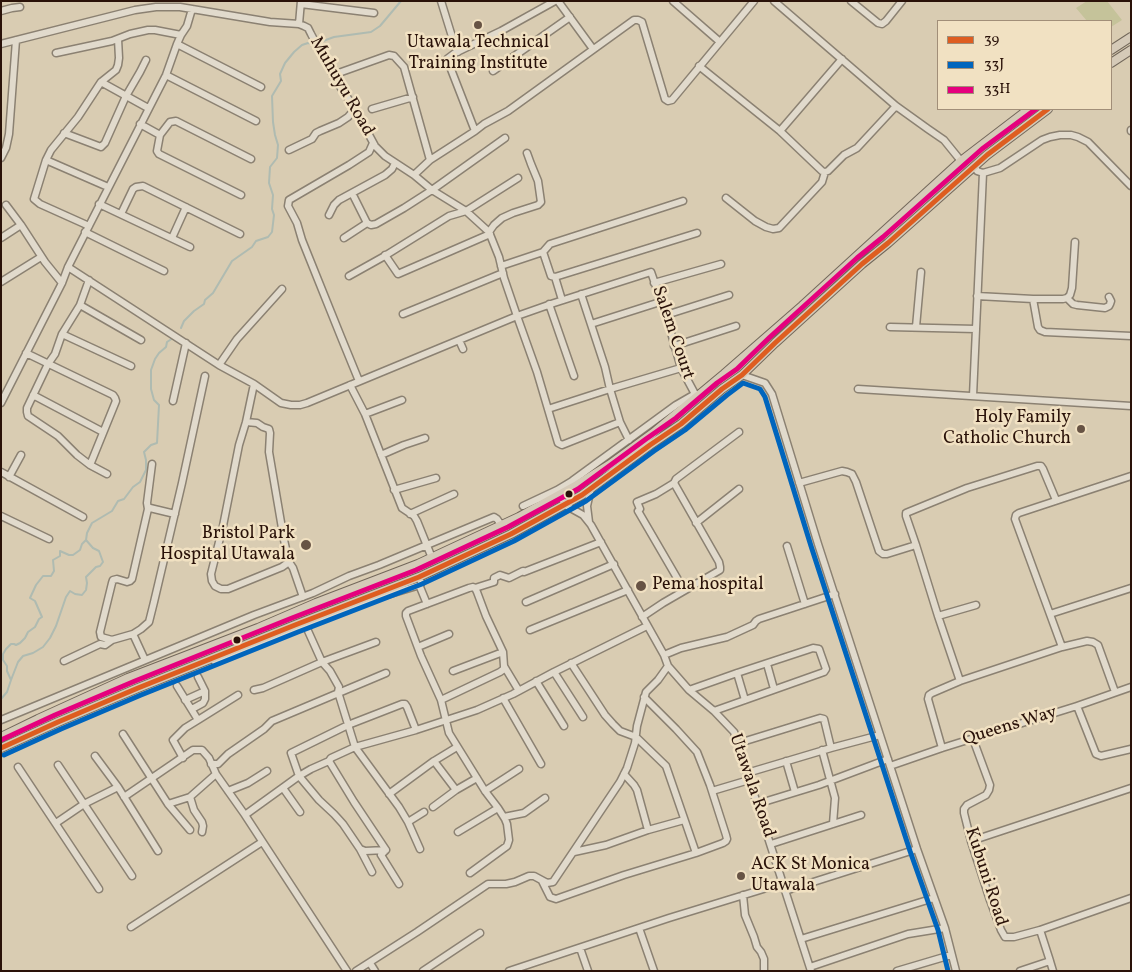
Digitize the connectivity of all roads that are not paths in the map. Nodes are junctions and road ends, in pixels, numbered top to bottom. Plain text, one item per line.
1 (441, 1) edge
2 (554, 1) edge
3 (558, 1) edge
4 (673, 1) edge
5 (754, 1) edge
6 (774, 1) edge
7 (851, 1) edge
8 (902, 1) edge
9 (301, 3) edge
10 (20, 7) dead end
11 (192, 9) junction
12 (1, 11) edge
13 (374, 13) dead end
14 (570, 17) junction
15 (299, 24) junction
16 (181, 35) junction
17 (1131, 36) edge
18 (118, 39) junction
19 (16, 40) junction
20 (720, 42) junction
21 (1, 44) edge
22 (177, 44) junction
23 (593, 49) junction
24 (1112, 49) edge
25 (1131, 50) edge
26 (458, 52) junction
27 (56, 53) dead end
28 (842, 59) junction
29 (146, 60) dead end
30 (1112, 63) edge
31 (700, 66) junction
32 (493, 71) dead end
33 (166, 75) junction
34 (333, 75) junction
35 (101, 82) junction
36 (261, 87) dead end
37 (126, 96) junction
38 (413, 97) junction
39 (896, 106) junction
40 (148, 108) junction
41 (372, 108) dead end
42 (355, 109) junction
43 (1028, 110) edge
44 (1047, 110) edge
45 (256, 121) dead end
46 (140, 124) junction
47 (475, 131) junction
48 (780, 131) junction
49 (64, 133) junction
50 (160, 135) junction
51 (505, 138) dead end
52 (373, 143) junction
53 (289, 150) dead end
54 (527, 153) dead end
55 (1, 158) edge
56 (252, 159) dead end
57 (46, 160) junction
58 (430, 160) junction
59 (962, 162) junction
60 (395, 163) junction
61 (975, 166) junction
62 (825, 172) junction
63 (983, 173) junction
64 (414, 175) junction
65 (518, 178) dead end
66 (108, 186) junction
67 (1131, 186) edge
68 (432, 190) junction
69 (352, 193) junction
70 (241, 195) dead end
71 (726, 198) dead end
72 (683, 201) dead end
73 (100, 204) junction
74 (6, 205) dead end
75 (186, 207) junction
76 (466, 211) junction
77 (121, 214) junction
78 (329, 215) dead end
79 (367, 223) junction
80 (21, 225) junction
81 (87, 229) junction
82 (490, 233) junction
83 (696, 233) dead end
84 (240, 234) dead end
85 (1, 238) edge
86 (172, 238) junction
87 (344, 238) dead end
88 (1075, 242) dead end
89 (190, 247) dead end
90 (543, 252) junction
91 (386, 255) junction
92 (41, 257) junction
93 (720, 264) dead end
94 (501, 266) junction
95 (68, 267) junction
96 (164, 271) dead end
97 (921, 272) dead end
98 (349, 276) dead end
99 (503, 276) junction
100 (555, 277) junction
101 (89, 280) junction
102 (1, 282) edge
103 (62, 283) junction
104 (654, 283) junction
105 (282, 289) dead end
106 (581, 294) junction
107 (729, 295) dead end
108 (977, 296) junction
109 (1109, 297) dead end
110 (1067, 298) junction
111 (1033, 299) junction
112 (562, 300) junction
113 (660, 302) junction
114 (549, 304) junction
115 (80, 305) junction
116 (403, 314) dead end
117 (666, 315) junction
118 (517, 316) junction
119 (591, 324) junction
120 (736, 326) dead end
121 (890, 327) dead end
122 (916, 327) junction
123 (976, 329) junction
124 (62, 334) junction
125 (1131, 336) edge
126 (140, 340) dead end
127 (459, 340) junction
128 (186, 343) junction
129 (674, 346) junction
130 (463, 349) dead end
131 (26, 353) junction
132 (748, 353) junction
133 (756, 362) junction
134 (48, 364) junction
135 (220, 365) junction
136 (131, 366) dead end
137 (681, 368) junction
138 (742, 375) junction
139 (205, 376) dead end
140 (574, 376) dead end
141 (359, 381) junction
142 (254, 384) junction
143 (350, 385) junction
144 (610, 389) junction
145 (858, 389) dead end
146 (697, 394) junction
147 (33, 395) junction
148 (973, 396) junction
149 (402, 400) dead end
150 (173, 401) dead end
151 (1, 403) edge
152 (1131, 406) edge
153 (548, 409) junction
154 (365, 414) junction
155 (246, 422) junction
156 (620, 422) junction
157 (650, 430) junction
158 (103, 432) junction
159 (739, 432) dead end
160 (425, 438) dead end
161 (629, 440) junction
162 (21, 455) dead end
163 (381, 456) junction
164 (152, 464) dead end
165 (90, 465) junction
166 (1, 472) edge
167 (107, 474) dead end
168 (9, 476) junction
169 (1131, 476) edge
170 (436, 478) dead end
171 (674, 483) junction
172 (799, 483) junction
173 (591, 488) junction
174 (739, 489) dead end
175 (394, 490) junction
176 (454, 494) dead end
177 (560, 495) junction
178 (1056, 500) junction
179 (565, 505) junction
180 (523, 506) dead end
181 (148, 509) junction
182 (175, 514) junction
183 (410, 514) junction
184 (1, 516) edge
185 (83, 517) dead end
186 (590, 523) junction
187 (696, 523) junction
188 (502, 526) junction
189 (48, 539) dead end
190 (601, 542) junction
191 (427, 545) junction
192 (916, 545) junction
193 (787, 546) dead end
194 (432, 558) junction
195 (289, 562) junction
196 (614, 564) junction
197 (396, 573) junction
198 (420, 581) junction
199 (399, 585) junction
200 (475, 588) junction
201 (1131, 588) edge
202 (628, 590) junction
203 (684, 590) junction
204 (313, 593) junction
205 (835, 594) junction
206 (303, 597) junction
207 (526, 602) dead end
208 (316, 603) junction
209 (427, 604) junction
210 (805, 604) junction
211 (976, 605) dead end
212 (1050, 614) junction
213 (938, 616) junction
214 (642, 617) junction
215 (304, 624) junction
216 (647, 626) junction
217 (530, 630) dead end
218 (133, 634) junction
219 (449, 634) dead end
220 (112, 640) junction
221 (376, 642) dead end
222 (418, 647) junction
223 (1062, 647) junction
224 (503, 652) junction
225 (664, 655) junction
226 (145, 660) junction
227 (64, 661) dead end
228 (216, 662) dead end
229 (322, 662) junction
230 (571, 663) junction
231 (767, 664) junction
232 (504, 666) junction
233 (668, 666) junction
234 (453, 671) dead end
235 (554, 672) junction
236 (386, 673) dead end
237 (737, 673) junction
238 (198, 677) dead end
239 (536, 681) junction
240 (960, 681) junction
241 (177, 686) dead end
242 (1131, 687) edge
243 (774, 689) junction
244 (254, 690) dead end
245 (689, 690) junction
246 (519, 691) junction
247 (205, 692) junction
248 (338, 692) junction
249 (1115, 692) junction
250 (238, 695) dead end
251 (644, 697) junction
252 (503, 698) junction
253 (185, 700) junction
254 (441, 700) junction
255 (745, 700) junction
256 (1077, 706) junction
257 (192, 709) junction
258 (714, 711) junction
259 (583, 717) dead end
260 (1, 720) edge
261 (198, 720) junction
262 (446, 721) junction
263 (348, 725) junction
264 (564, 726) dead end
265 (416, 730) junction
266 (123, 734) dead end
267 (880, 735) junction
268 (1, 737) edge
269 (636, 737) junction
270 (973, 739) junction
271 (739, 744) junction
272 (355, 747) junction
273 (457, 747) junction
274 (1, 748) edge
275 (831, 748) junction
276 (942, 748) junction
277 (1131, 749) edge
278 (822, 750) junction
279 (96, 756) dead end
280 (183, 758) junction
281 (329, 761) junction
282 (434, 761) junction
283 (786, 761) junction
284 (889, 762) junction
285 (211, 764) junction
286 (541, 764) dead end
287 (58, 765) dead end
288 (18, 767) dead end
289 (519, 769) dead end
290 (267, 771) dead end
291 (216, 774) junction
292 (624, 774) junction
293 (299, 776) junction
294 (748, 777) junction
295 (153, 778) junction
296 (477, 778) junction
297 (830, 780) junction
298 (118, 787) junction
299 (283, 788) junction
300 (1131, 788) edge
301 (456, 790) junction
302 (228, 791) junction
303 (485, 791) junction
304 (712, 791) junction
305 (795, 792) junction
306 (388, 794) junction
307 (124, 798) junction
308 (190, 798) junction
309 (545, 798) dead end
310 (84, 804) junction
311 (168, 804) junction
312 (757, 804) junction
313 (432, 807) dead end
314 (498, 808) junction
315 (300, 812) dead end
316 (424, 812) dead end
317 (245, 815) junction
318 (862, 815) dead end
319 (504, 817) junction
320 (684, 820) junction
321 (408, 822) junction
322 (56, 823) junction
323 (833, 824) junction
324 (190, 830) dead end
325 (648, 830) junction
326 (202, 832) dead end
327 (458, 832) dead end
328 (971, 841) junction
329 (262, 842) junction
330 (770, 844) junction
331 (360, 849) junction
332 (420, 849) dead end
333 (386, 850) junction
334 (917, 850) junction
335 (158, 851) dead end
336 (574, 852) junction
337 (696, 853) junction
338 (372, 872) dead end
339 (470, 873) dead end
340 (132, 876) dead end
341 (541, 880) junction
342 (782, 883) junction
343 (399, 884) dead end
344 (99, 889) dead end
345 (785, 891) junction
346 (743, 895) junction
347 (934, 898) junction
348 (1131, 898) edge
349 (131, 927) dead end
350 (639, 928) junction
351 (945, 928) junction
352 (1040, 930) junction
353 (480, 933) dead end
354 (801, 939) junction
355 (580, 948) junction
356 (951, 955) junction
357 (1050, 960) junction
358 (370, 963) junction
359 (810, 969) edge
360 (347, 971) edge
361 (356, 971) edge
362 (376, 971) edge
363 (423, 971) edge
364 (509, 971) edge
365 (588, 971) edge
366 (654, 971) edge
367 (764, 971) edge
368 (898, 971) edge
369 (956, 971) edge
370 (1020, 971) edge
371 (1053, 971) edge

1 - 26 street
2 - 26 street
3 - 14 street
4 - 20 street
5 - 20 street
6 - 28 street
7 - 8 street
9 - 13 street
9 - 15 street
10 - 12 street
11 - 15 street, Muhuyu Road
11 - 16 street
11 - 19 street, Muhuyu Road
14 - 23 street
14 - 32 street
15 - 34 street, Muhuyu Road
16 - 18 street
16 - 22 street
17 - 24 main road
18 - 27 street
18 - 35 street
19 - 21 street, Muhuyu Road
19 - 55 street
20 - 31 street
22 - 33 street
22 - 36 street
23 - 31 street
23 - 47 street
25 - 30 main road
26 - 47 street
28 - 39 street
28 - 48 street
29 - 37 street
31 - 48 street
33 - 40 street
33 - 45 street
34 - 38 street
34 - 42 street, Muhuyu Road
35 - 37 street
35 - 49 street
37 - 40 street
37 - 49 street
38 - 41 street
38 - 58 street
39 - 59 street
39 - 62 street
40 - 46 street
42 - 52 street, Muhuyu Road
42 - 53 street
43 - 59 main road
44 - 61 main road
46 - 50 street
46 - 66 street
47 - 58 street
48 - 62 street
49 - 57 street
50 - 56 street
50 - 70 street
51 - 68 street
52 - 60 street, Muhuyu Road
52 - 141 street
54 - 82 street
57 - 66 street
57 - 81 street
58 - 64 street
59 - 132 main road
60 - 64 street, Muhuyu Road
60 - 69 street
61 - 63 street
61 - 133 main road
62 - 71 street
63 - 67 street
63 - 108 street
64 - 68 street, Muhuyu Road
65 - 76 street
66 - 73 street
68 - 76 street, Muhuyu Road
68 - 79 street
69 - 78 street
69 - 79 street
72 - 90 street
73 - 77 street
73 - 81 street
74 - 80 street
75 - 77 street
75 - 84 street
75 - 86 street
76 - 82 street, Muhuyu Road
76 - 91 street
77 - 86 street
79 - 87 street
80 - 85 street
80 - 92 street
81 - 95 street
81 - 96 street
82 - 91 street
82 - 94 street, Muhuyu Road
83 - 100 street
86 - 89 street
88 - 110 street
90 - 94 street
90 - 100 street
91 - 98 street
92 - 102 street
92 - 103 street
93 - 104 street
94 - 99 street, Muhuyu Road
95 - 101 street
95 - 103 street
97 - 122 street
99 - 116 street
99 - 118 street, Muhuyu Road
100 - 112 street
101 - 115 street
101 - 128 street
103 - 131 street
104 - 106 street, Salem Court
104 - 113 street, Salem Court
105 - 135 street
106 - 112 street
106 - 119 street
107 - 117 street
108 - 111 street
108 - 123 street
109 - 110 street
110 - 111 street
111 - 125 street
112 - 114 street
113 - 117 street, Salem Court
113 - 119 street
114 - 118 street
114 - 140 street
115 - 124 street
115 - 126 street
117 - 129 street, Salem Court
118 - 127 street
118 - 153 street, Muhuyu Road
119 - 144 street
120 - 129 street
121 - 122 street
122 - 123 street
123 - 148 street
124 - 134 street
124 - 136 street
127 - 130 street
127 - 141 street
128 - 135 street
128 - 150 street
129 - 137 street, Salem Court
131 - 134 street
131 - 151 street
132 - 133 main road
132 - 146 main road
133 - 138 main road
134 - 147 street
134 - 158 street
135 - 142 street
137 - 144 street
137 - 146 street, Salem Court
138 - 172 street
138 - 173 main road
139 - 182 street
141 - 143 street
142 - 143 street
142 - 155 street
143 - 154 street
144 - 153 street
144 - 156 street
145 - 148 street
146 - 157 main road
147 - 158 street
147 - 165 street
148 - 152 street
149 - 154 street
153 - 156 street, Muhuyu Road
154 - 163 street
155 - 195 street
155 - 195 street
156 - 161 street
157 - 161 street
157 - 177 main road
158 - 165 street
159 - 171 street
160 - 163 street
161 - 180 street
162 - 168 street
163 - 175 street
164 - 181 street
165 - 167 street
166 - 168 street
168 - 185 street
169 - 178 street
170 - 175 street
171 - 187 street
171 - 203 street
172 - 192 street
172 - 205 street
173 - 179 main road
173 - 186 street
174 - 187 street
175 - 183 street
176 - 183 street
177 - 179 street
177 - 188 main road
178 - 192 street
178 - 212 street
179 - 186 street, Utawala Road
179 - 198 main road
181 - 182 street
181 - 220 street
182 - 218 street
183 - 191 street
184 - 189 street
186 - 190 street, Utawala Road
187 - 203 street
188 - 191 street
188 - 194 main road
190 - 196 street, Utawala Road
190 - 200 street
191 - 194 street
191 - 204 street
192 - 213 street
193 - 210 street
194 - 197 main road
195 - 206 street
196 - 202 street, Utawala Road
196 - 207 street
197 - 199 main road
197 - 208 main road
198 - 199 main road
198 - 209 street
198 - 215 street
199 - 215 main road
200 - 209 street
200 - 224 street
201 - 212 street
202 - 214 street, Utawala Road
202 - 217 street
203 - 214 street
204 - 206 street
204 - 208 street
205 - 210 street
205 - 267 street
206 - 226 street
208 - 268 main road
209 - 222 street
210 - 225 street
211 - 213 street
212 - 223 street
213 - 240 street
214 - 216 street, Utawala Road
215 - 228 street
215 - 229 street
215 - 274 main road
216 - 225 street, Utawala Road
216 - 230 street
218 - 220 street
218 - 226 street
219 - 222 street
220 - 227 street
221 - 229 street
222 - 254 street
223 - 240 street
223 - 249 street
224 - 232 street
224 - 234 street
225 - 233 street, Utawala Road
226 - 260 street
229 - 244 street
229 - 248 street
230 - 235 street
230 - 269 street
231 - 237 street
231 - 243 street
231 - 243 street
232 - 246 street
232 - 254 street
233 - 245 street, Utawala Road
233 - 251 street
235 - 239 street
235 - 259 street
236 - 248 street
237 - 245 street
237 - 255 street
238 - 247 street
239 - 246 street
239 - 264 street
240 - 276 street
241 - 253 street
242 - 249 street, Queens Way
243 - 255 street
245 - 258 street, Utawala Road
246 - 252 street
247 - 253 street
247 - 257 street
248 - 263 street
248 - 285 street
249 - 256 street, Queens Way
250 - 261 street
251 - 269 street
251 - 304 street
252 - 262 street
252 - 286 street
253 - 257 street
254 - 262 street
255 - 258 street
256 - 270 street, Queens Way
256 - 277 street
257 - 261 street
258 - 271 street, Utawala Road
261 - 280 street
262 - 265 street
262 - 273 street
263 - 265 street
263 - 272 street
263 - 293 street
265 - 272 street
266 - 295 street
267 - 275 street
267 - 284 street
269 - 292 street
269 - 320 street
270 - 276 street, Queens Way
270 - 328 street, Kubuni Road
271 - 275 street
271 - 294 street, Utawala Road
272 - 281 street
272 - 306 street
273 - 282 street
273 - 296 street
275 - 278 street
276 - 284 street, Queens Way
278 - 283 street
278 - 297 street
279 - 298 street
280 - 285 street
280 - 295 street
281 - 293 street
281 - 333 street
282 - 301 street
282 - 306 street
283 - 294 street
283 - 305 street
284 - 297 street, Queens Way
284 - 334 street
285 - 291 street
287 - 310 street
288 - 322 street
289 - 303 street
290 - 302 street
291 - 302 street
291 - 308 street
292 - 325 street
292 - 336 street
293 - 299 street
293 - 331 street
294 - 304 street
294 - 312 street, Utawala Road
295 - 307 street
295 - 311 street
296 - 301 street
296 - 303 street
297 - 305 street, Queens Way
297 - 323 street
298 - 307 street
298 - 310 street
299 - 315 street
299 - 317 street
300 - 328 street
301 - 313 street
302 - 317 street
303 - 314 street
304 - 337 street
305 - 312 street, Queens Way
306 - 321 street
307 - 335 street
308 - 311 street
308 - 326 street
309 - 319 street
310 - 322 street
310 - 340 street
311 - 324 street
312 - 330 street, Utawala Road
314 - 319 street
314 - 327 street
316 - 321 street
317 - 329 street
318 - 323 street
319 - 339 street
320 - 325 street
320 - 337 street
321 - 332 street
322 - 344 street
323 - 330 street
325 - 336 street
328 - 352 street, Kubuni Road
329 - 349 street
329 - 360 street
330 - 342 street, Utawala Road
331 - 333 street
331 - 338 street
333 - 343 street
334 - 345 street
334 - 347 street
336 - 341 street
337 - 341 street
341 - 358 street
342 - 345 street, Utawala Road
342 - 346 street
345 - 354 street, Utawala Road
346 - 350 street
346 - 367 street
347 - 351 street
347 - 354 street
348 - 352 street
350 - 355 street
350 - 366 street
351 - 356 street
351 - 359 street
352 - 357 street
353 - 363 street
354 - 359 street, Utawala Road
355 - 364 street
355 - 365 street
356 - 368 street
356 - 369 street
357 - 370 street
357 - 371 street
358 - 361 street
358 - 362 street

